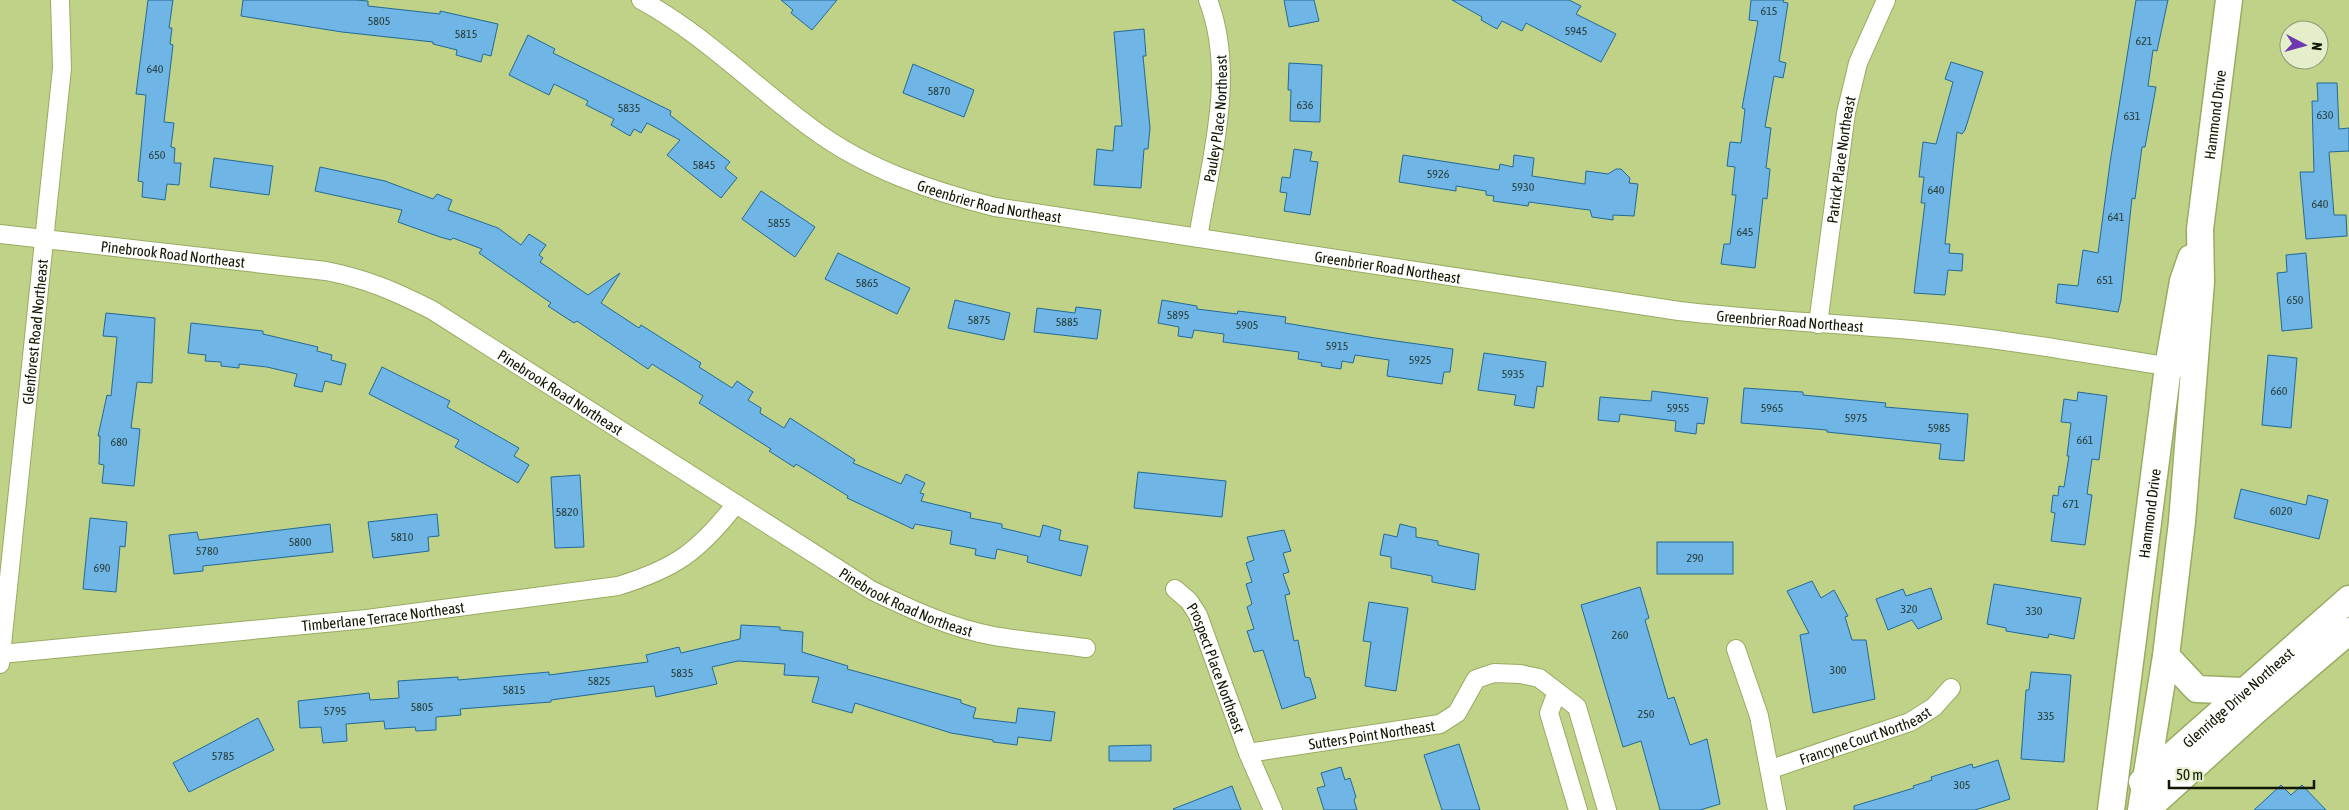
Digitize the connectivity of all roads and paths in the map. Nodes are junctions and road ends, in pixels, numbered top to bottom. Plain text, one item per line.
1 (60, 0) edge
2 (640, 0) edge
3 (1208, 0) edge
4 (1886, 0) edge
5 (2229, 0) edge
6 (2200, 229) junction
7 (0, 234) edge
8 (1198, 238) junction
9 (46, 239) junction
10 (1818, 324) junction
11 (2168, 367) junction
12 (2194, 371) junction
13 (736, 504) junction
14 (1175, 589) dead end
15 (2349, 599) edge
16 (2349, 631) edge
17 (1086, 648) dead end
18 (1736, 649) dead end
19 (2166, 656) junction
20 (1, 659) edge
21 (1951, 688) dead end
22 (2242, 691) junction
23 (1556, 692) junction
24 (1248, 753) junction
25 (1771, 769) junction
26 (2146, 780) junction
27 (2107, 807) edge
28 (1273, 810) edge
29 (1578, 810) edge
30 (1607, 810) edge
31 (1777, 810) edge
32 (2141, 810) edge
33 (2146, 810) edge

1 - 9 street, Glenforest Road Northeast
2 - 8 street, Greenbrier Road Northeast
3 - 8 street, Pauley Place Northeast
4 - 10 street, Patrick Place Northeast
5 - 6 street, Hammond Drive
6 - 11 street, Hammond Drive
6 - 12 street, Hammond Drive
7 - 9 street, Pinebrook Road Northeast
8 - 10 street, Greenbrier Road Northeast
9 - 13 street, Pinebrook Road Northeast
9 - 20 street, Glenforest Road Northeast
10 - 11 street, Greenbrier Road Northeast
11 - 12 street, Greenbrier Road Northeast
11 - 27 street, Hammond Drive
12 - 19 street, Hammond Drive
13 - 17 street, Pinebrook Road Northeast
13 - 20 street, Timberlane Terrace Northeast
14 - 24 street, Prospect Place Northeast
15 - 22 street, Glenridge Drive Northeast
16 - 33 street, Glenridge Drive Northeast
18 - 25 street
19 - 22 street
19 - 26 street, Hammond Drive
21 - 25 street, Francyne Court Northeast
22 - 26 street, Glenridge Drive Northeast
23 - 24 street, Sutters Point Northeast
23 - 29 street
23 - 30 street, Sutters Point Northeast
24 - 28 street, Prospect Place Northeast
25 - 31 street
26 - 27 street, Glenridge Drive Northeast
26 - 32 street, Hammond Drive

